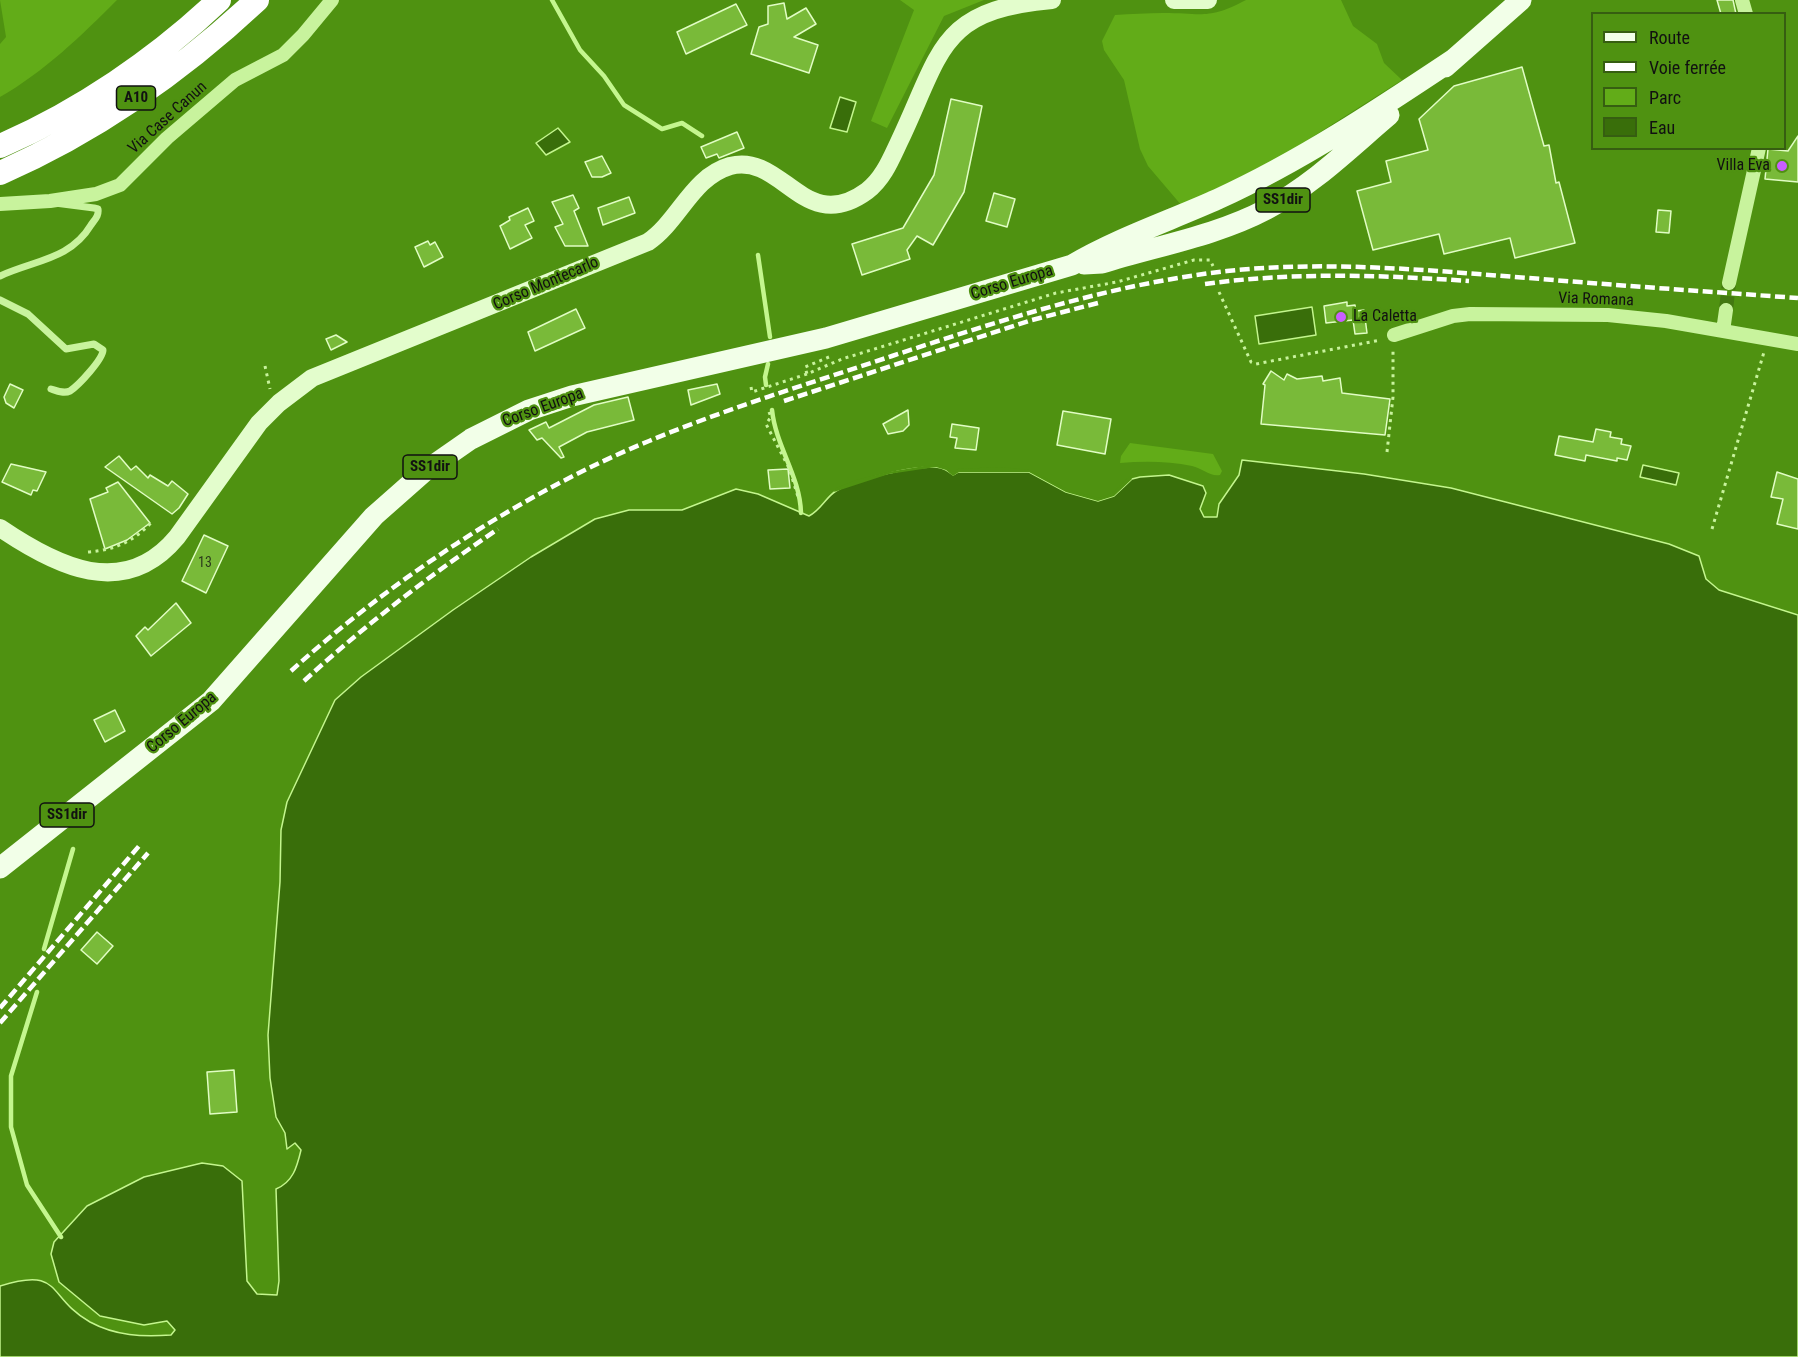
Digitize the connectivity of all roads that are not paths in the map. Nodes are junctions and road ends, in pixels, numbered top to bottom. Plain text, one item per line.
1 (219, 0) edge
2 (257, 0) edge
3 (332, 0) edge
4 (1052, 0) edge
5 (1174, 0) edge
6 (1208, 0) edge
7 (1521, 0) edge
8 (1454, 59) junction
9 (0, 146) edge
10 (1759, 150) edge
11 (0, 173) edge
12 (1232, 192) junction
13 (50, 201) junction
14 (0, 204) edge
15 (1243, 219) junction
16 (1072, 265) junction
17 (0, 276) edge
18 (1729, 284) tunnel mouth
19 (0, 300) edge
20 (1726, 310) tunnel mouth
21 (1723, 331) junction
22 (1394, 335) road end
23 (1798, 344) edge
24 (51, 389) dead end
25 (0, 528) edge
26 (0, 868) edge

1 - 9 highway, A10
2 - 11 highway, A10
3 - 13 street, Via Case Canun
4 - 25 main road, Corso Montecarlo
5 - 6 main road
7 - 8 main road, Corso Europa / SS1dir
8 - 12 main road, Corso Europa / SS1dir
8 - 15 main road, Corso Europa / SS1dir
10 - 18 street
12 - 15 main road
12 - 16 main road, Corso Europa / SS1dir
13 - 14 street, Via Case Canun
13 - 17 lane
15 - 16 main road, Corso Europa / SS1dir
16 - 26 main road, Corso Europa / SS1dir
19 - 24 lane
20 - 21 street
21 - 22 street, Via Romana
21 - 23 street, Via Romana

